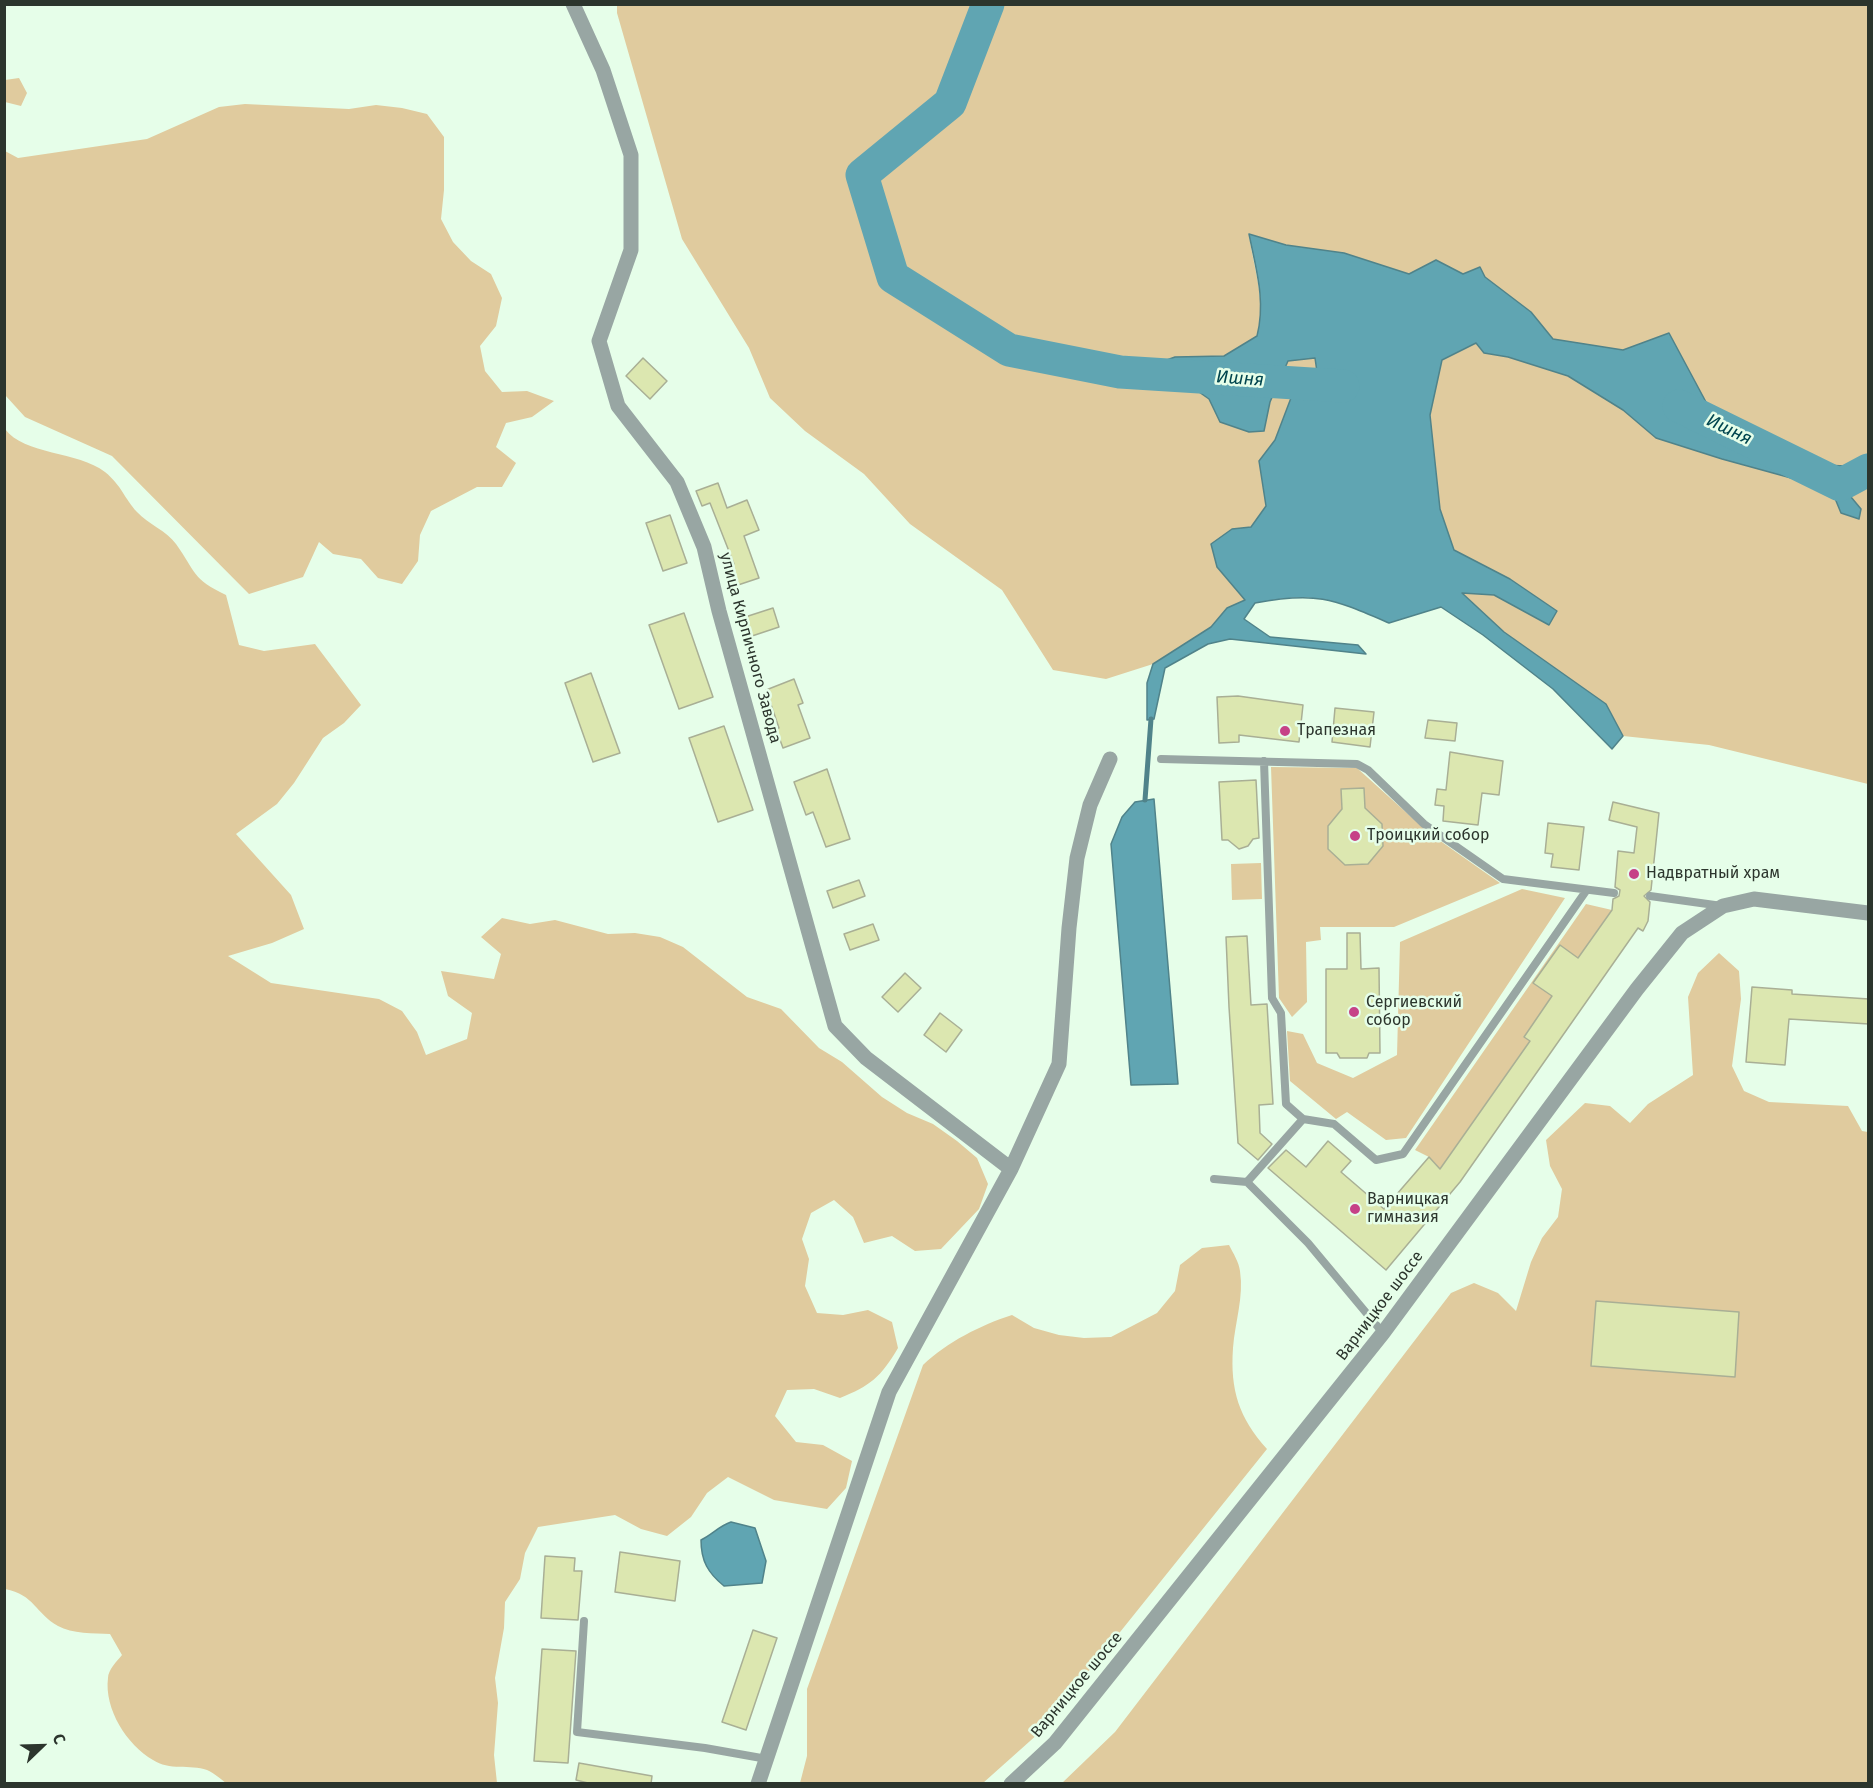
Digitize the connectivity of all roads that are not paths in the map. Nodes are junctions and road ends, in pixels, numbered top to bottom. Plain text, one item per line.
1 (573, 4) edge
2 (1110, 759) dead end
3 (1161, 759) dead end
4 (1264, 760) junction
5 (1586, 891) junction
6 (1614, 894) dead end
7 (1650, 896) dead end
8 (1723, 906) junction
9 (1869, 913) edge
10 (1303, 1119) junction
11 (1011, 1169) junction
12 (1214, 1179) dead end
13 (1247, 1182) junction
14 (1383, 1333) junction
15 (584, 1621) dead end
16 (767, 1760) junction
17 (758, 1784) edge
18 (1011, 1784) edge

1 - 11 street, улица Кирпичного Завода
2 - 11 street
3 - 4 lane
4 - 5 lane
4 - 10 lane
5 - 6 lane
5 - 10 lane
7 - 8 lane
8 - 9 street, Варницкое шоссе
8 - 14 street, Варницкое шоссе
10 - 13 lane
11 - 16 street
12 - 13 lane
13 - 14 lane
14 - 18 street, Варницкое шоссе
15 - 16 lane
16 - 17 street

